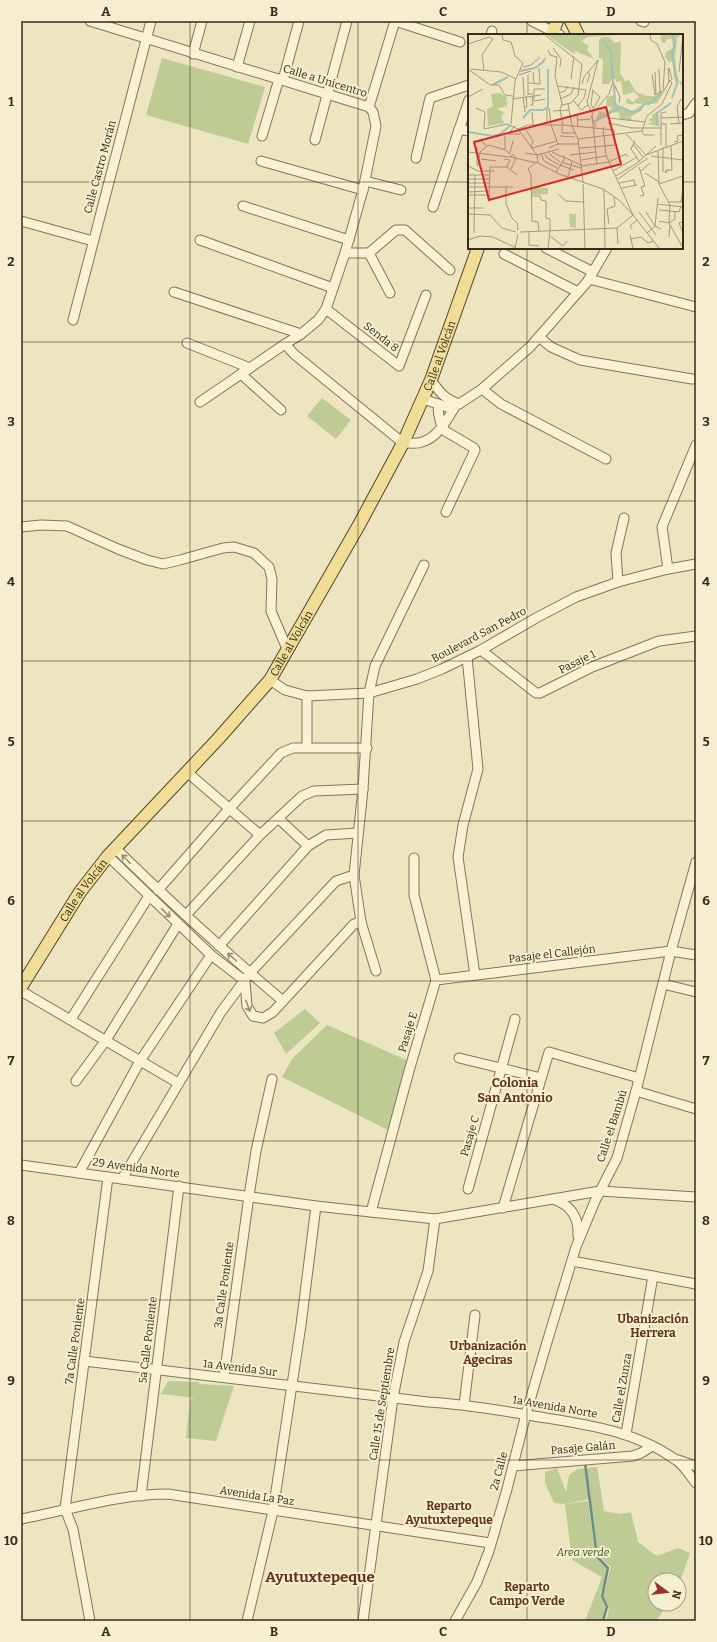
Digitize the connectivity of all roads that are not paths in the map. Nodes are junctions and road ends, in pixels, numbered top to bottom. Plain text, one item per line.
1 (90, 21) edge
2 (151, 21) edge
3 (202, 21) edge
4 (250, 21) edge
5 (299, 21) edge
6 (347, 21) edge
7 (395, 21) edge
8 (532, 21) edge
9 (571, 21) edge
10 (99, 22) edge
11 (555, 31) edge
12 (578, 34) edge
13 (146, 39) junction
14 (460, 42) dead end
15 (193, 54) junction
16 (237, 67) junction
17 (281, 79) junction
18 (468, 84) edge
19 (327, 94) junction
20 (468, 103) edge
21 (696, 104) edge
22 (370, 107) junction
23 (683, 115) edge
24 (459, 129) junction
25 (468, 131) edge
26 (262, 136) dead end
27 (315, 140) dead end
28 (416, 158) dead end
29 (261, 161) dead end
30 (365, 181) junction
31 (363, 190) junction
32 (401, 190) dead end
33 (243, 206) dead end
34 (433, 207) dead end
35 (21, 221) edge
36 (200, 240) dead end
37 (349, 240) junction
38 (93, 241) junction
39 (478, 249) edge
40 (548, 249) edge
41 (606, 249) edge
42 (345, 253) junction
43 (369, 253) junction
44 (504, 254) dead end
45 (450, 270) dead end
46 (591, 275) junction
47 (333, 288) junction
48 (174, 292) dead end
49 (578, 292) junction
50 (390, 293) dead end
51 (426, 294) dead end
52 (696, 307) edge
53 (326, 309) junction
54 (73, 320) dead end
55 (301, 334) junction
56 (539, 337) junction
57 (187, 343) dead end
58 (285, 344) junction
59 (250, 368) junction
60 (241, 374) junction
61 (692, 379) dead end
62 (431, 380) junction
63 (482, 389) junction
64 (423, 399) junction
65 (200, 402) dead end
66 (438, 404) junction
67 (458, 404) junction
68 (281, 410) dead end
69 (442, 427) junction
70 (403, 443) junction
71 (696, 445) edge
72 (606, 459) dead end
73 (446, 512) dead end
74 (624, 518) dead end
75 (21, 527) edge
76 (696, 564) edge
77 (424, 565) dead end
78 (668, 569) junction
79 (618, 582) junction
80 (696, 636) edge
81 (481, 650) junction
82 (288, 651) junction
83 (466, 657) junction
84 (270, 680) junction
85 (369, 694) junction
86 (307, 696) junction
87 (307, 747) junction
88 (366, 748) junction
89 (187, 772) junction
90 (363, 789) junction
91 (229, 809) junction
92 (279, 819) junction
93 (358, 833) junction
94 (260, 835) junction
95 (308, 846) junction
96 (112, 852) junction
97 (414, 858) dead end
98 (696, 862) edge
99 (140, 872) junction
100 (354, 875) junction
101 (132, 879) junction
102 (158, 890) junction
103 (149, 896) junction
104 (687, 898) junction
105 (696, 902) edge
106 (186, 915) junction
107 (361, 922) junction
108 (178, 924) junction
109 (220, 946) junction
110 (671, 951) junction
111 (211, 955) junction
112 (696, 955) edge
113 (376, 971) dead end
114 (474, 975) junction
115 (247, 977) junction
116 (436, 980) junction
117 (663, 984) junction
118 (21, 987) edge
119 (21, 991) edge
120 (696, 992) edge
121 (283, 1000) junction
122 (71, 1019) junction
123 (515, 1020) dead end
124 (106, 1040) junction
125 (459, 1058) dead end
126 (140, 1061) junction
127 (502, 1069) junction
128 (541, 1078) junction
129 (639, 1078) junction
130 (272, 1079) dead end
131 (76, 1081) dead end
132 (178, 1083) junction
133 (636, 1091) junction
134 (696, 1109) edge
135 (21, 1165) edge
136 (79, 1173) junction
137 (108, 1177) junction
138 (122, 1179) junction
139 (179, 1186) junction
140 (468, 1189) dead end
141 (600, 1191) junction
142 (249, 1196) junction
143 (696, 1197) edge
144 (553, 1199) junction
145 (316, 1206) junction
146 (503, 1208) junction
147 (371, 1212) junction
148 (435, 1218) junction
149 (576, 1247) junction
150 (572, 1261) junction
151 (653, 1276) junction
152 (696, 1284) edge
153 (475, 1315) dead end
154 (84, 1361) junction
155 (156, 1370) junction
156 (224, 1377) junction
157 (292, 1386) junction
158 (393, 1398) junction
159 (464, 1404) junction
160 (526, 1414) junction
161 (626, 1434) junction
162 (652, 1446) junction
163 (678, 1460) junction
164 (513, 1466) junction
165 (696, 1466) edge
166 (696, 1483) edge
167 (141, 1496) junction
168 (65, 1509) junction
169 (273, 1511) junction
170 (21, 1519) edge
171 (376, 1526) junction
172 (490, 1543) junction
173 (90, 1621) edge
174 (247, 1621) edge
175 (363, 1621) edge
176 (455, 1621) edge

1 - 10 street, Calle a Unicentro
2 - 13 street, Calle Castro Morán
3 - 15 street
4 - 16 street
5 - 17 street
6 - 19 street
7 - 14 street
7 - 22 street
8 - 11 street
9 - 12 main road
10 - 13 street, Calle a Unicentro
13 - 15 street, Calle a Unicentro
13 - 38 street, Calle Castro Morán
15 - 16 street, Calle a Unicentro
16 - 17 street, Calle a Unicentro
17 - 19 street, Calle a Unicentro
17 - 26 street
18 - 28 street
19 - 22 street, Calle a Unicentro
19 - 27 street
20 - 24 street
21 - 23 street
22 - 30 street, Calle a Unicentro
24 - 25 street
24 - 34 street
29 - 31 street
30 - 31 street, Calle a Unicentro
30 - 32 street
31 - 37 street, Calle a Unicentro
33 - 37 street
35 - 38 street
36 - 47 street
37 - 42 street, Calle a Unicentro
38 - 54 street, Calle Castro Morán
39 - 62 main road, Calle al Volcán
40 - 46 street
41 - 46 street
42 - 43 street
42 - 47 street, Calle a Unicentro
43 - 45 street
43 - 50 street
44 - 49 street
46 - 49 street
46 - 52 street
47 - 53 street, Calle a Unicentro
48 - 55 street
49 - 56 street
51 - 53 street, Senda 8
53 - 55 street, Calle a Unicentro
55 - 58 street, Calle a Unicentro
56 - 61 street
56 - 63 street
57 - 59 street
58 - 59 street, Calle a Unicentro
58 - 70 street
59 - 60 street, Calle a Unicentro
60 - 65 street, Calle a Unicentro
60 - 68 street
62 - 64 main road, Calle al Volcán
62 - 67 street
63 - 67 street
63 - 72 street
64 - 66 street
64 - 70 main road, Calle al Volcán
66 - 67 street
66 - 69 street
67 - 69 street
69 - 70 street
69 - 73 street
70 - 82 main road, Calle al Volcán
71 - 78 street
74 - 79 street
75 - 82 street
76 - 78 street, Boulevard San Pedro
77 - 85 street
78 - 79 street, Boulevard San Pedro
79 - 81 street, Boulevard San Pedro
80 - 81 street, Pasaje 1
81 - 83 street, Boulevard San Pedro
82 - 84 main road, Calle al Volcán
83 - 85 street, Boulevard San Pedro
83 - 114 street
84 - 86 street, Boulevard San Pedro
84 - 89 main road, Calle al Volcán
85 - 86 street, Boulevard San Pedro
85 - 88 street
86 - 87 street
87 - 88 street
87 - 91 street
88 - 90 street
89 - 91 street
89 - 96 main road, Calle al Volcán
90 - 92 street
90 - 93 street
91 - 94 street
91 - 102 street
92 - 94 street
92 - 95 street
93 - 95 street
93 - 100 street
94 - 106 street
95 - 109 street
99 -> 96 street
96 - 101 street
96 - 118 main road, Calle al Volcán
97 - 116 street
98 - 104 street, Calle el Bambú
99 - 101 street
99 - 102 street
100 - 107 street
100 - 115 street
101 - 103 street
102 - 106 street
103 -> 108 street
103 - 122 street
104 - 105 street
104 - 110 street, Calle el Bambú
106 - 109 street
107 - 113 street
107 - 121 street
108 - 111 street
108 - 124 street
115 -> 109 street
110 - 112 street, Pasaje el Callejón
110 - 114 street, Pasaje el Callejón
110 - 117 street, Calle el Bambú
111 - 115 street
111 - 126 street
114 - 116 street, Pasaje el Callejón
115 - 121 street
115 -> 121 street
115 - 132 street
116 - 147 street, Pasaje E
117 - 120 street
117 - 129 street, Calle el Bambú
119 - 122 street
122 - 124 street
123 - 127 street, Pasaje C
124 - 126 street
124 - 131 street
125 - 127 street
126 - 132 street
126 - 136 street
127 - 128 street
127 - 140 street, Pasaje C
128 - 129 street
128 - 146 street
129 - 133 street, Calle el Bambú
130 - 142 street, 3a Calle Poniente
132 - 138 street
133 - 134 street
133 - 141 street, Calle el Bambú
135 - 136 street, 29 Avenida Norte
136 - 137 street, 29 Avenida Norte
137 - 138 street, 29 Avenida Norte
137 - 154 street, 7a Calle Poniente
138 - 139 street, 29 Avenida Norte
139 - 142 street, 29 Avenida Norte
139 - 155 street, 5a Calle Poniente
141 - 143 street, 29 Avenida Norte
141 - 144 street, 29 Avenida Norte
141 - 149 street, Calle el Bambú
142 - 145 street, 29 Avenida Norte
142 - 156 street, 3a Calle Poniente
144 - 146 street, 29 Avenida Norte
144 - 149 street
145 - 147 street, 29 Avenida Norte
145 - 157 street
146 - 148 street, 29 Avenida Norte
147 - 148 street, 29 Avenida Norte
148 - 158 street, Calle 15 de Septiembre
149 - 150 street, Calle el Bambú
150 - 151 street
150 - 160 street, Calle el Bambú
151 - 152 street
151 - 161 street, Calle el Zunza
153 - 159 street
154 - 155 street, 1a Avenida Sur
154 - 168 street, 7a Calle Poniente
155 - 156 street, 1a Avenida Sur
155 - 167 street, 5a Calle Poniente
156 - 157 street, 1a Avenida Sur
157 - 158 street, 1a Avenida Sur
157 - 169 street
158 - 159 street, 1a Avenida Norte
158 - 171 street, Calle 15 de Septiembre
159 - 160 street, 1a Avenida Norte
160 - 161 street, 1a Avenida Norte
160 - 164 street, 2a Calle
161 - 162 street, 1a Avenida Norte
162 - 163 street, 1a Avenida Norte
162 - 164 street, Pasaje Galán
163 - 165 street
163 - 166 street, 1a Avenida Norte
164 - 172 street, 2a Calle
167 - 168 street, Avenida La Paz
167 - 169 street, Avenida La Paz
168 - 170 street, Avenida La Paz
168 - 173 street
169 - 171 street, Avenida La Paz
169 - 174 street
171 - 172 street, Avenida La Paz
171 - 175 street, Calle 15 de Septiembre
172 - 176 street, 2a Calle

